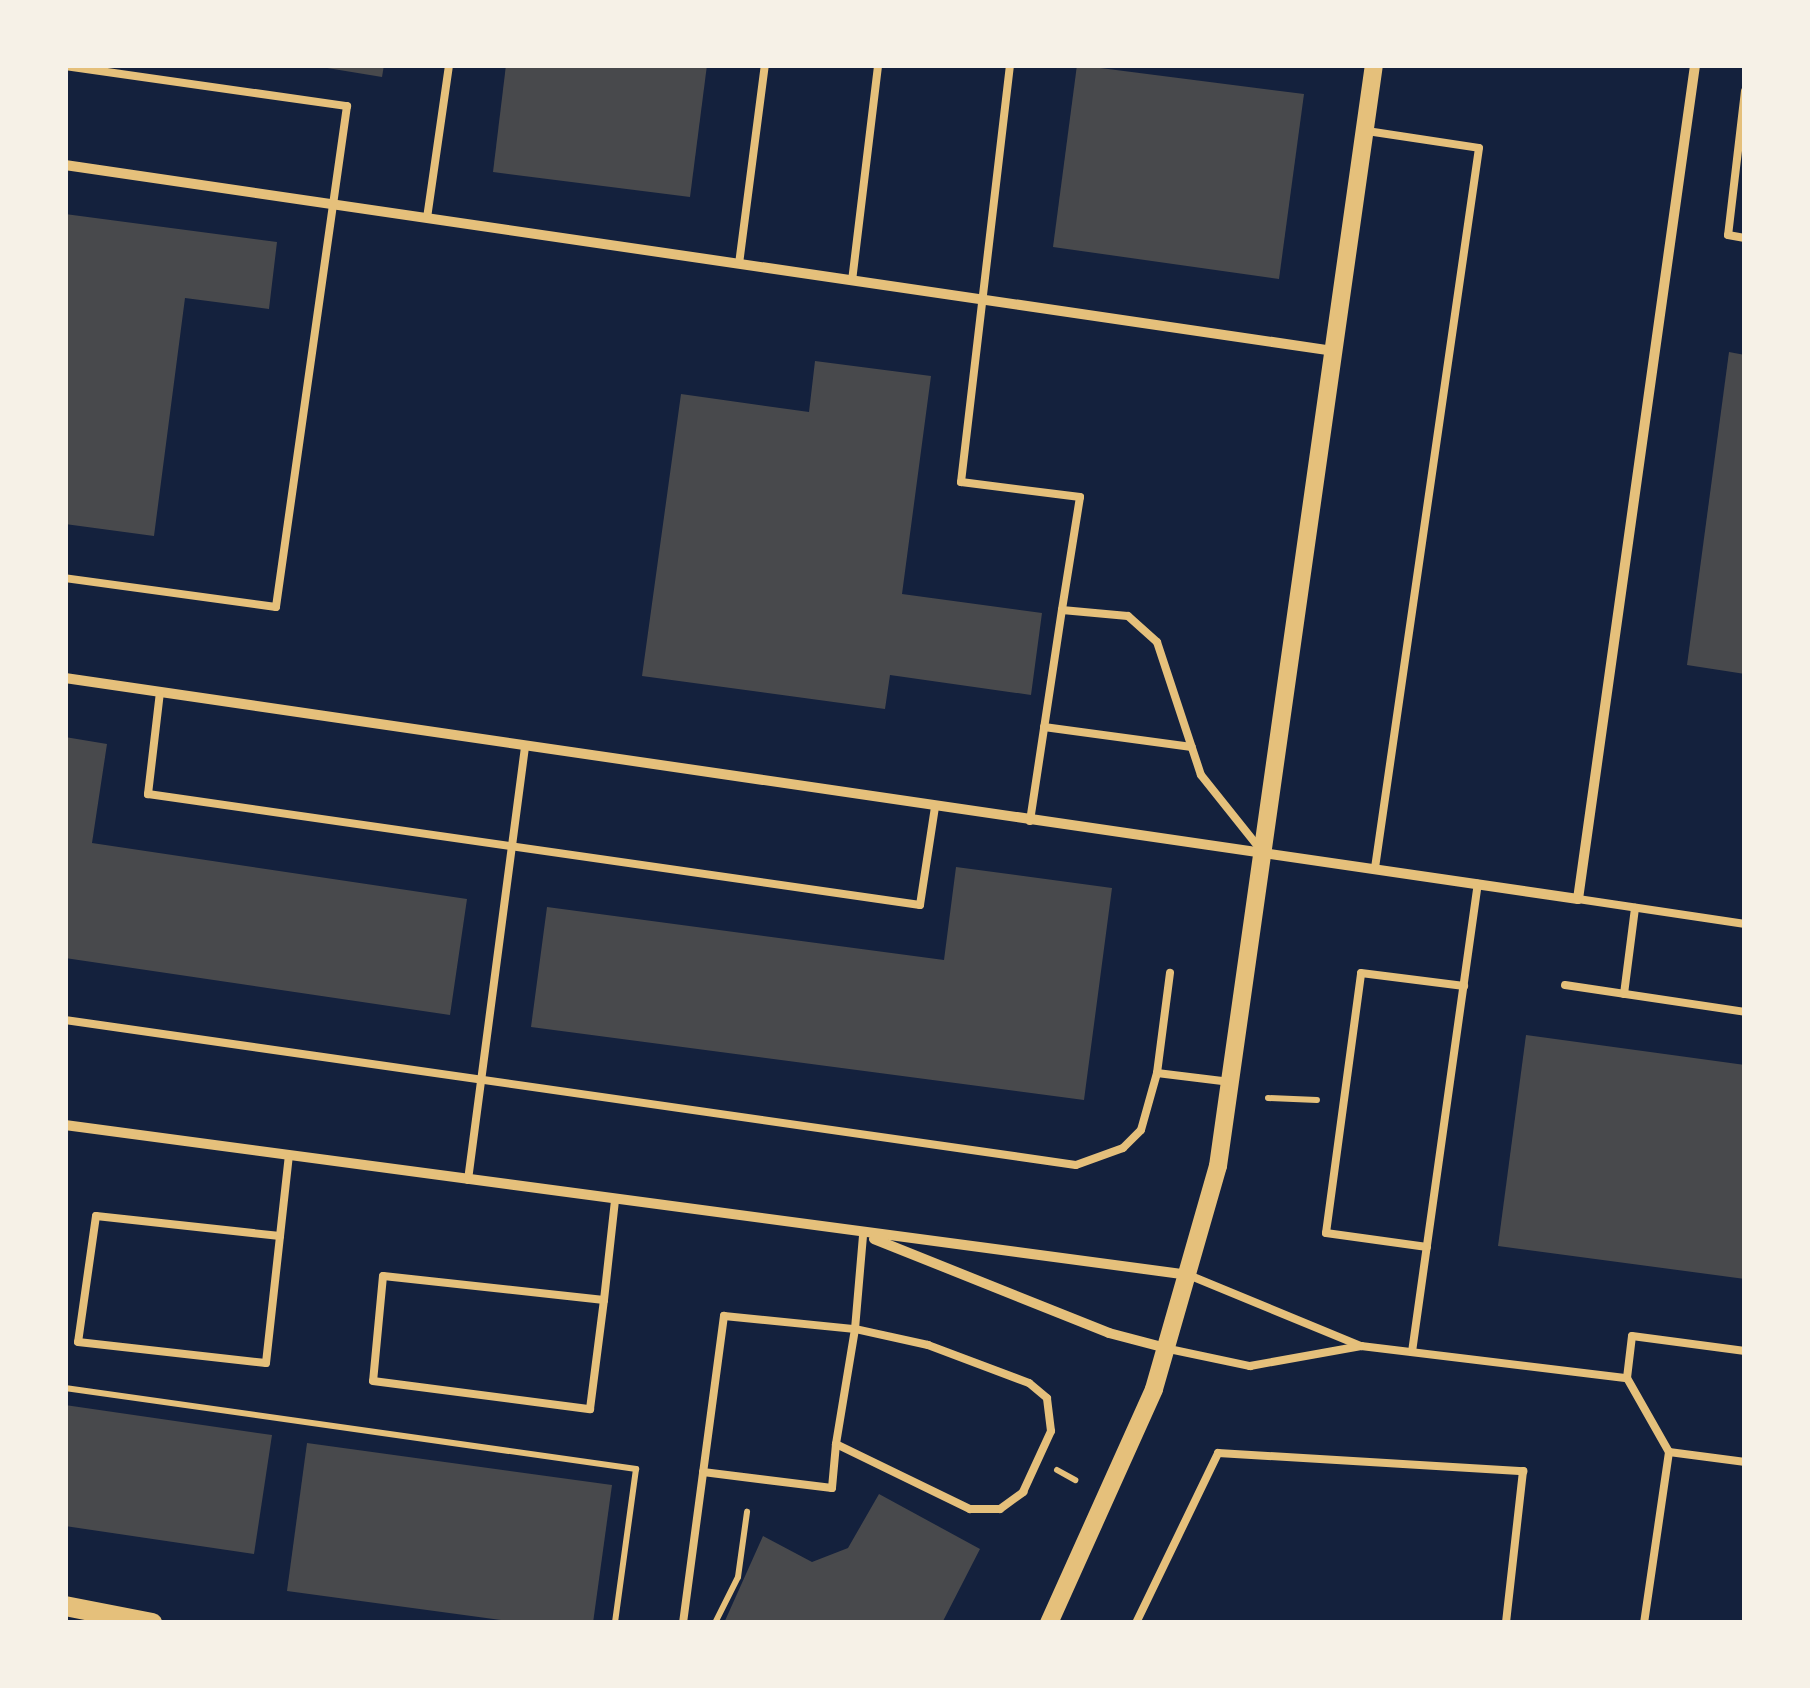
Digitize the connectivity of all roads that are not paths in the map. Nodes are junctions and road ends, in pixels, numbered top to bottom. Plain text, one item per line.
1 (449, 65) edge
2 (765, 65) edge
3 (878, 65) edge
4 (1010, 65) edge
5 (1374, 65) edge
6 (1696, 65) edge
7 (65, 66) edge
8 (1745, 91) edge
9 (1365, 131) junction
10 (65, 165) edge
11 (332, 204) junction
12 (427, 218) junction
13 (1745, 238) edge
14 (739, 264) junction
15 (852, 281) junction
16 (982, 300) junction
17 (1334, 351) junction
18 (65, 578) edge
19 (1062, 610) junction
20 (65, 678) edge
21 (160, 692) junction
22 (1044, 728) junction
23 (526, 746) junction
24 (1192, 747) junction
25 (935, 806) junction
26 (1030, 820) junction
27 (512, 845) junction
28 (1264, 852) junction
29 (1376, 868) junction
30 (1478, 884) junction
31 (1578, 899) junction
32 (1635, 908) junction
33 (1745, 924) edge
34 (1170, 973) dead end
35 (1565, 984) dead end
36 (1464, 986) junction
37 (1624, 994) junction
38 (1745, 1012) edge
39 (65, 1020) edge
40 (1156, 1074) junction
41 (481, 1080) junction
42 (1234, 1083) junction
43 (65, 1125) edge
44 (289, 1156) junction
45 (468, 1180) junction
46 (616, 1201) junction
47 (863, 1235) junction
48 (280, 1236) junction
49 (1427, 1247) junction
50 (1192, 1276) junction
51 (604, 1300) junction
52 (855, 1329) junction
53 (1361, 1346) junction
54 (1169, 1349) junction
55 (1745, 1351) edge
56 (1412, 1352) junction
57 (1628, 1378) junction
58 (836, 1444) junction
59 (1669, 1452) junction
60 (1745, 1462) edge
61 (703, 1472) junction
62 (65, 1606) edge
63 (152, 1623) edge
64 (683, 1623) edge
65 (1049, 1623) edge
66 (1136, 1623) edge
67 (1506, 1623) edge
68 (1644, 1623) edge

1 - 12 lane
2 - 14 lane
3 - 15 lane
4 - 16 lane
5 - 9 street
6 - 31 street
7 - 11 lane
8 - 13 lane
9 - 17 street
9 - 29 lane
10 - 11 street
11 - 12 street
11 - 18 lane
12 - 14 street
14 - 15 street
15 - 16 street
16 - 17 street
16 - 19 lane
17 - 28 street
19 - 22 lane
19 - 24 lane
20 - 21 street
21 - 23 street
21 - 27 lane
22 - 24 lane
22 - 26 lane
23 - 25 street
23 - 27 lane
24 - 28 lane
25 - 26 street
25 - 27 lane
26 - 28 street
27 - 41 lane
28 - 29 street
28 - 42 street
29 - 30 street
30 - 31 street
30 - 36 lane
31 - 32 lane
32 - 33 lane
32 - 37 lane
34 - 40 lane
35 - 37 lane
36 - 49 lane
36 - 49 lane
37 - 38 lane
39 - 41 lane
40 - 41 lane
40 - 42 lane
41 - 45 lane
42 - 50 street
43 - 44 street
44 - 45 street
44 - 48 lane
45 - 46 street
46 - 47 street
46 - 51 lane
47 - 50 street
47 - 52 lane
47 - 54 street
48 - 48 lane
49 - 56 lane
50 - 53 lane
50 - 54 street
51 - 51 lane
52 - 58 lane
52 - 58 lane
52 - 61 lane
53 - 54 lane
53 - 56 lane
54 - 65 street
55 - 57 lane
56 - 57 lane
57 - 59 lane
58 - 61 lane
59 - 60 lane
59 - 68 lane
61 - 64 lane
62 - 63 main road
66 - 67 lane

